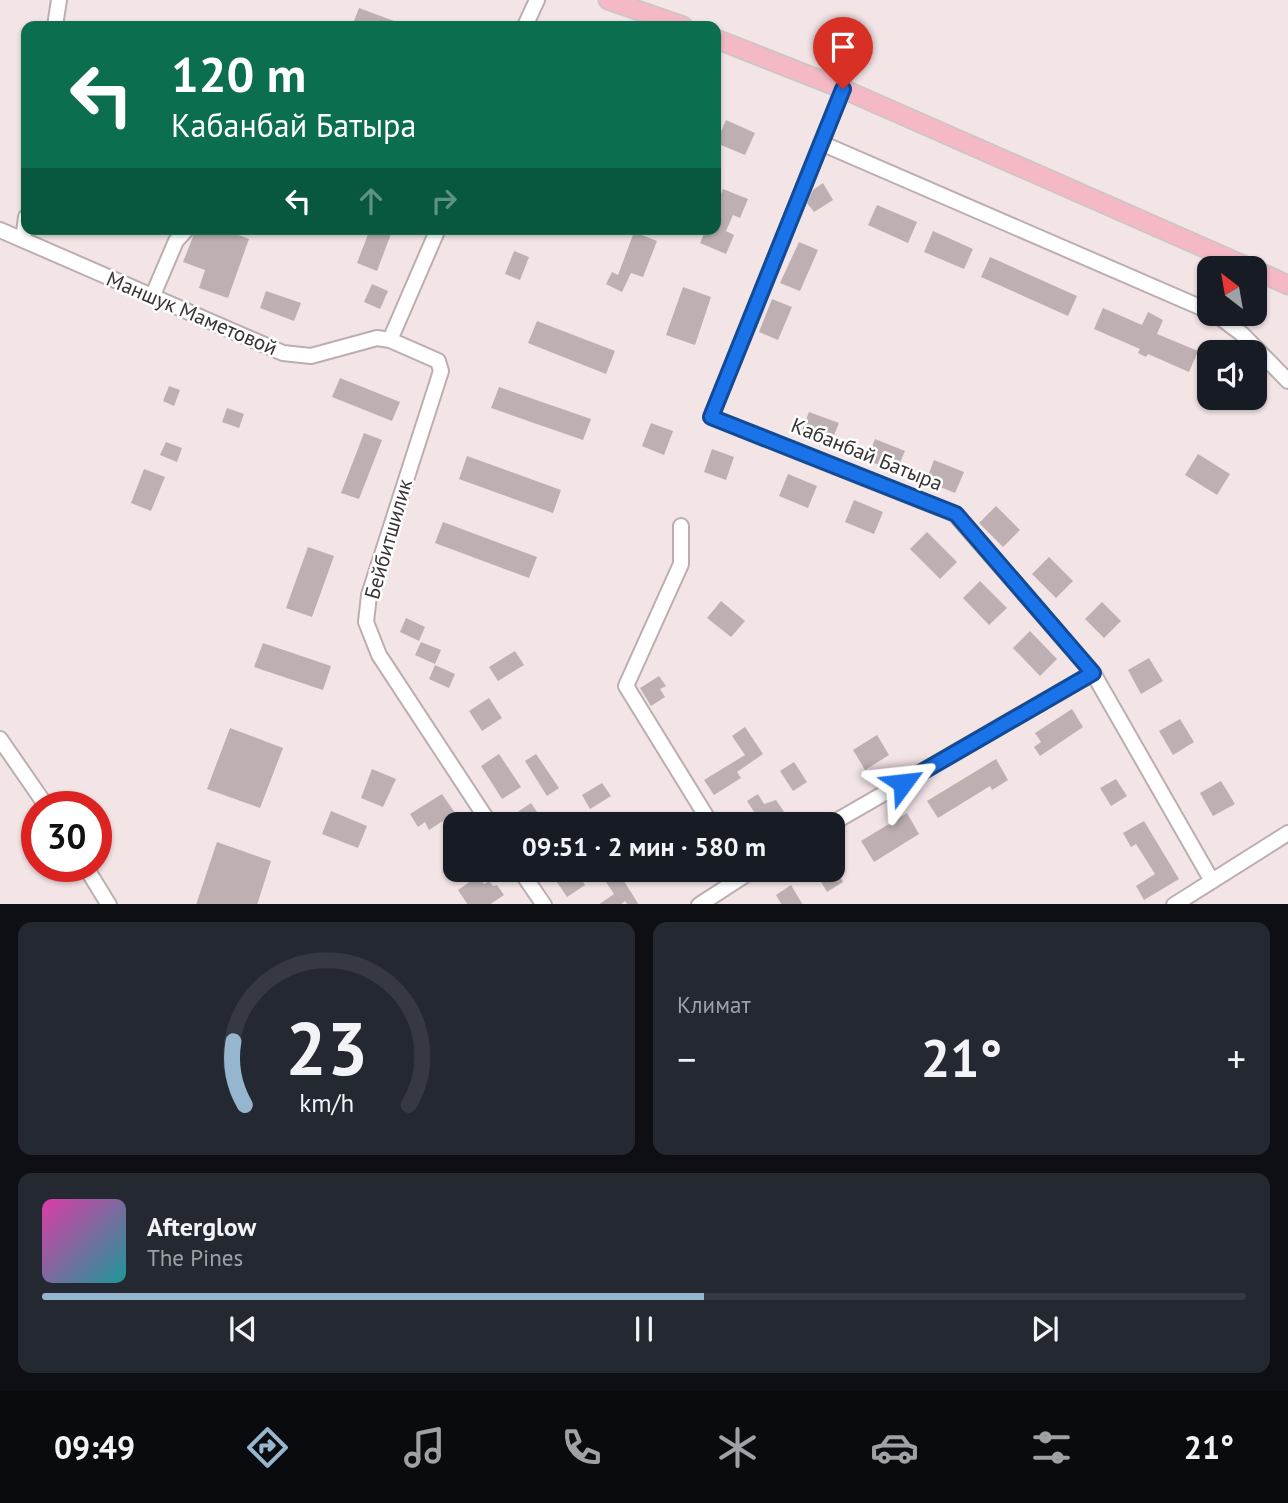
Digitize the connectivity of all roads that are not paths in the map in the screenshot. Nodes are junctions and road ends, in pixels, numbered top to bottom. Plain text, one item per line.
1 (59, 0) edge
2 (537, 0) edge
3 (608, 0) edge
4 (56, 21) edge
5 (527, 21) edge
6 (668, 21) edge
7 (721, 41) edge
8 (843, 89) junction
9 (821, 142) junction
10 (0, 230) edge
11 (24, 235) edge
12 (174, 235) edge
13 (435, 235) edge
14 (23, 240) junction
15 (1223, 256) edge
16 (153, 295) junction
17 (1197, 305) edge
18 (1231, 326) edge
19 (390, 340) junction
20 (1288, 381) edge
21 (681, 526) dead end
22 (1093, 673) junction
23 (0, 739) edge
24 (36, 791) edge
25 (481, 812) edge
26 (704, 812) edge
27 (845, 816) edge
28 (1288, 833) edge
29 (1212, 881) junction
30 (95, 882) edge
31 (528, 882) edge
32 (731, 882) edge
33 (108, 904) edge
34 (543, 904) edge
35 (700, 904) edge
36 (1176, 904) edge

1 - 4 street
2 - 5 street
3 - 6 main road
7 - 8 main road
8 - 9 street, Кабанбай Батыра
8 - 15 main road
9 - 17 street
9 - 22 street, Кабанбай Батыра
10 - 14 street, Маншук Маметовой
11 - 14 street
12 - 16 street
13 - 19 street
14 - 16 street, Маншук Маметовой
16 - 19 street, Маншук Маметовой
18 - 20 street
19 - 25 street, Бейбитшилик
21 - 26 street
22 - 27 street
22 - 29 street, Кабанбай Батыра
23 - 24 street
28 - 29 street
29 - 36 street
30 - 33 street
31 - 34 street
32 - 35 street

